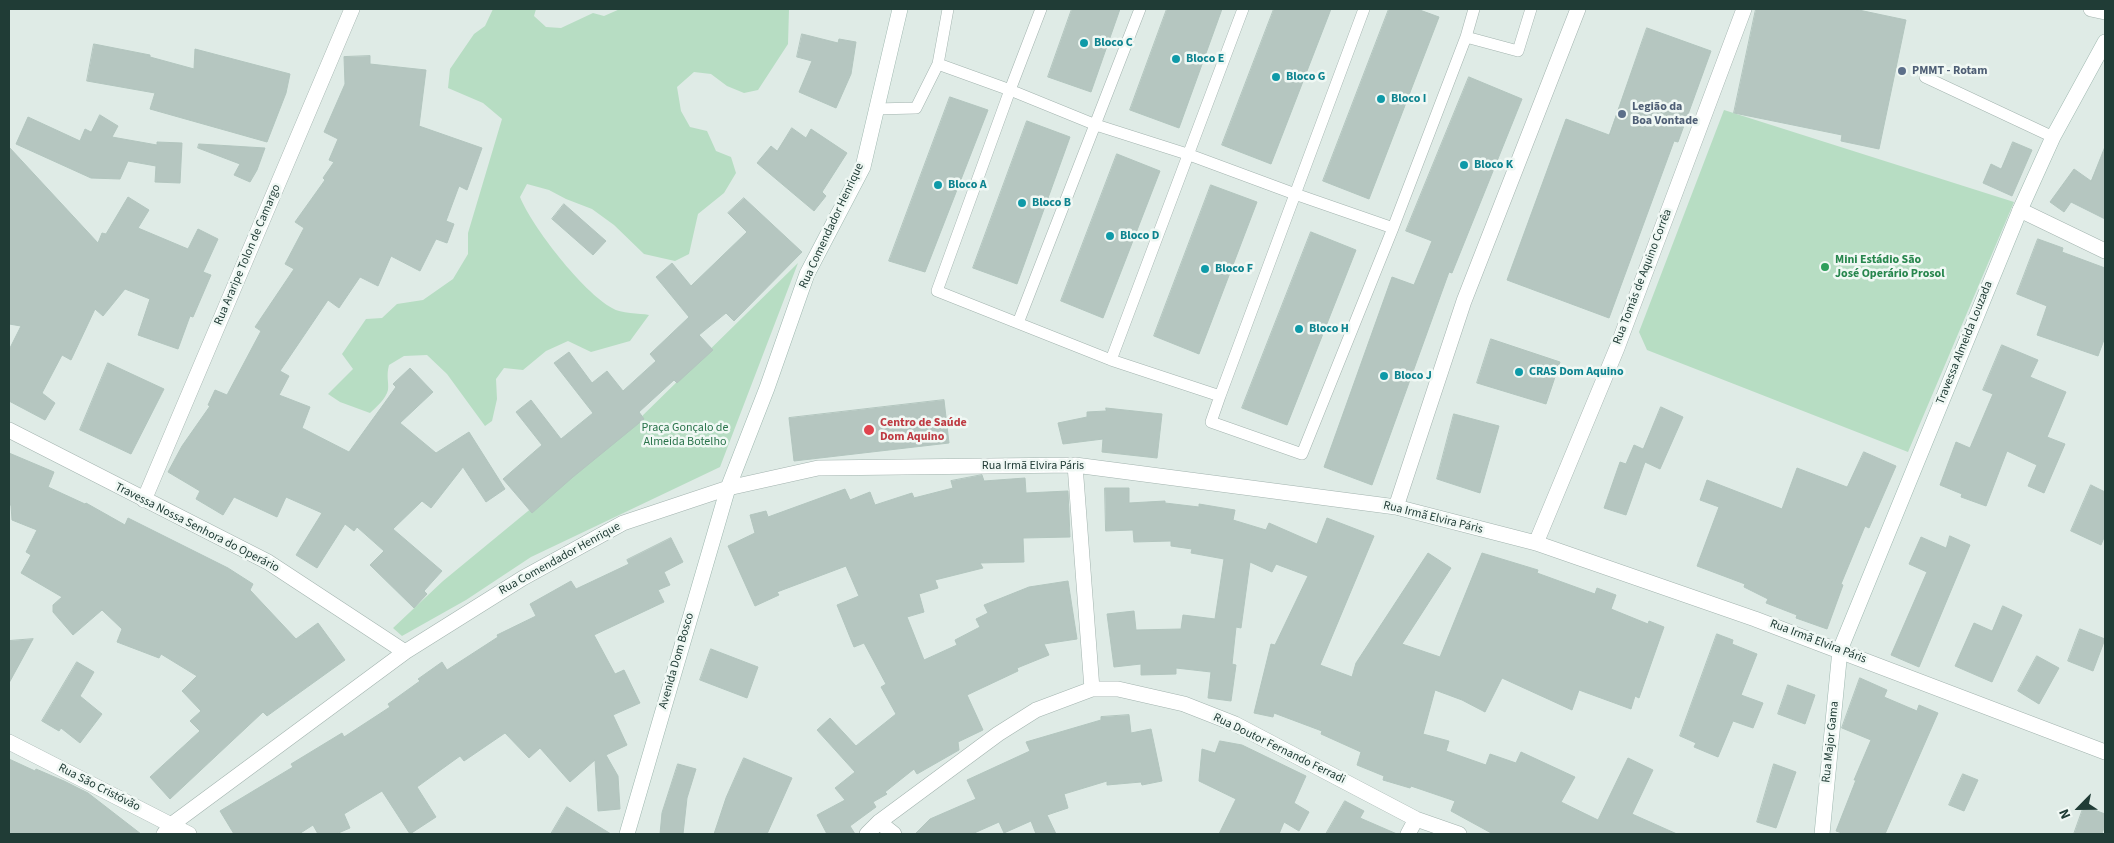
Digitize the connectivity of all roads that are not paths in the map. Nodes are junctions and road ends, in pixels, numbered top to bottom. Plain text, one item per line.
1 (352, 9) edge
2 (900, 9) edge
3 (948, 9) edge
4 (1041, 9) edge
5 (1140, 9) edge
6 (1243, 9) edge
7 (1364, 9) edge
8 (1474, 9) edge
9 (1531, 9) edge
10 (1578, 9) edge
11 (1744, 9) edge
12 (2091, 9) edge
13 (2105, 12) edge
14 (1466, 37) junction
15 (2105, 42) edge
16 (938, 64) junction
17 (1925, 77) dead end
18 (1010, 90) junction
19 (875, 109) junction
20 (1096, 124) junction
21 (2053, 137) junction
22 (1187, 154) junction
23 (1294, 194) junction
24 (2020, 210) junction
25 (1393, 228) junction
26 (2104, 247) edge
27 (1018, 322) junction
28 (1111, 360) junction
29 (1220, 396) junction
30 (9, 430) edge
31 (1075, 465) junction
32 (728, 488) junction
33 (144, 500) junction
34 (1396, 507) junction
35 (1536, 544) junction
36 (1840, 650) junction
37 (404, 652) junction
38 (1092, 689) junction
39 (9, 742) edge
40 (2105, 752) edge
41 (1416, 818) junction
42 (879, 822) junction
43 (168, 829) edge
44 (189, 834) edge
45 (626, 834) edge
46 (866, 834) edge
47 (894, 834) edge
48 (1408, 834) edge
49 (1458, 834) edge
50 (1822, 834) edge

1 - 33 street, Rua Araripe Tolon de Camargo
2 - 19 street, Rua Comendador Henrique
3 - 16 lane
4 - 18 lane
5 - 20 lane
6 - 22 lane
7 - 23 lane
8 - 14 lane
9 - 14 lane
10 - 34 street
11 - 35 street, Rua Tomás de Aquino Corrêa
12 - 13 street
14 - 25 lane
15 - 21 street, Travessa Almeida Louzada
16 - 18 lane
16 - 19 lane
17 - 21 lane
18 - 20 lane
18 - 27 lane
19 - 32 street, Rua Comendador Henrique
20 - 22 lane
20 - 27 lane
21 - 24 street, Travessa Almeida Louzada
22 - 23 lane
22 - 28 lane
23 - 25 lane
23 - 29 lane
24 - 26 street
24 - 36 street, Travessa Almeida Louzada
25 - 29 lane
27 - 28 lane
28 - 29 lane
30 - 33 street, Travessa Nossa Senhora do Operário
31 - 32 street, Rua Irmã Elvira Páris
31 - 34 street, Rua Irmã Elvira Páris
31 - 38 street
32 - 37 street, Rua Comendador Henrique
32 - 45 street, Avenida Dom Bosco
33 - 37 street, Travessa Nossa Senhora do Operário
34 - 35 street, Rua Irmã Elvira Páris
35 - 36 street, Rua Irmã Elvira Páris
36 - 40 street, Rua Irmã Elvira Páris
36 - 50 street, Rua Major Gama
37 - 43 street, Rua Comendador Henrique
38 - 41 street, Rua Doutor Fernando Ferradi
38 - 42 street
39 - 43 street, Rua São Cristóvão
41 - 48 street
41 - 49 street, Rua Doutor Fernando Ferradi
42 - 46 street
42 - 47 street
43 - 44 street, Rua São Cristóvão

